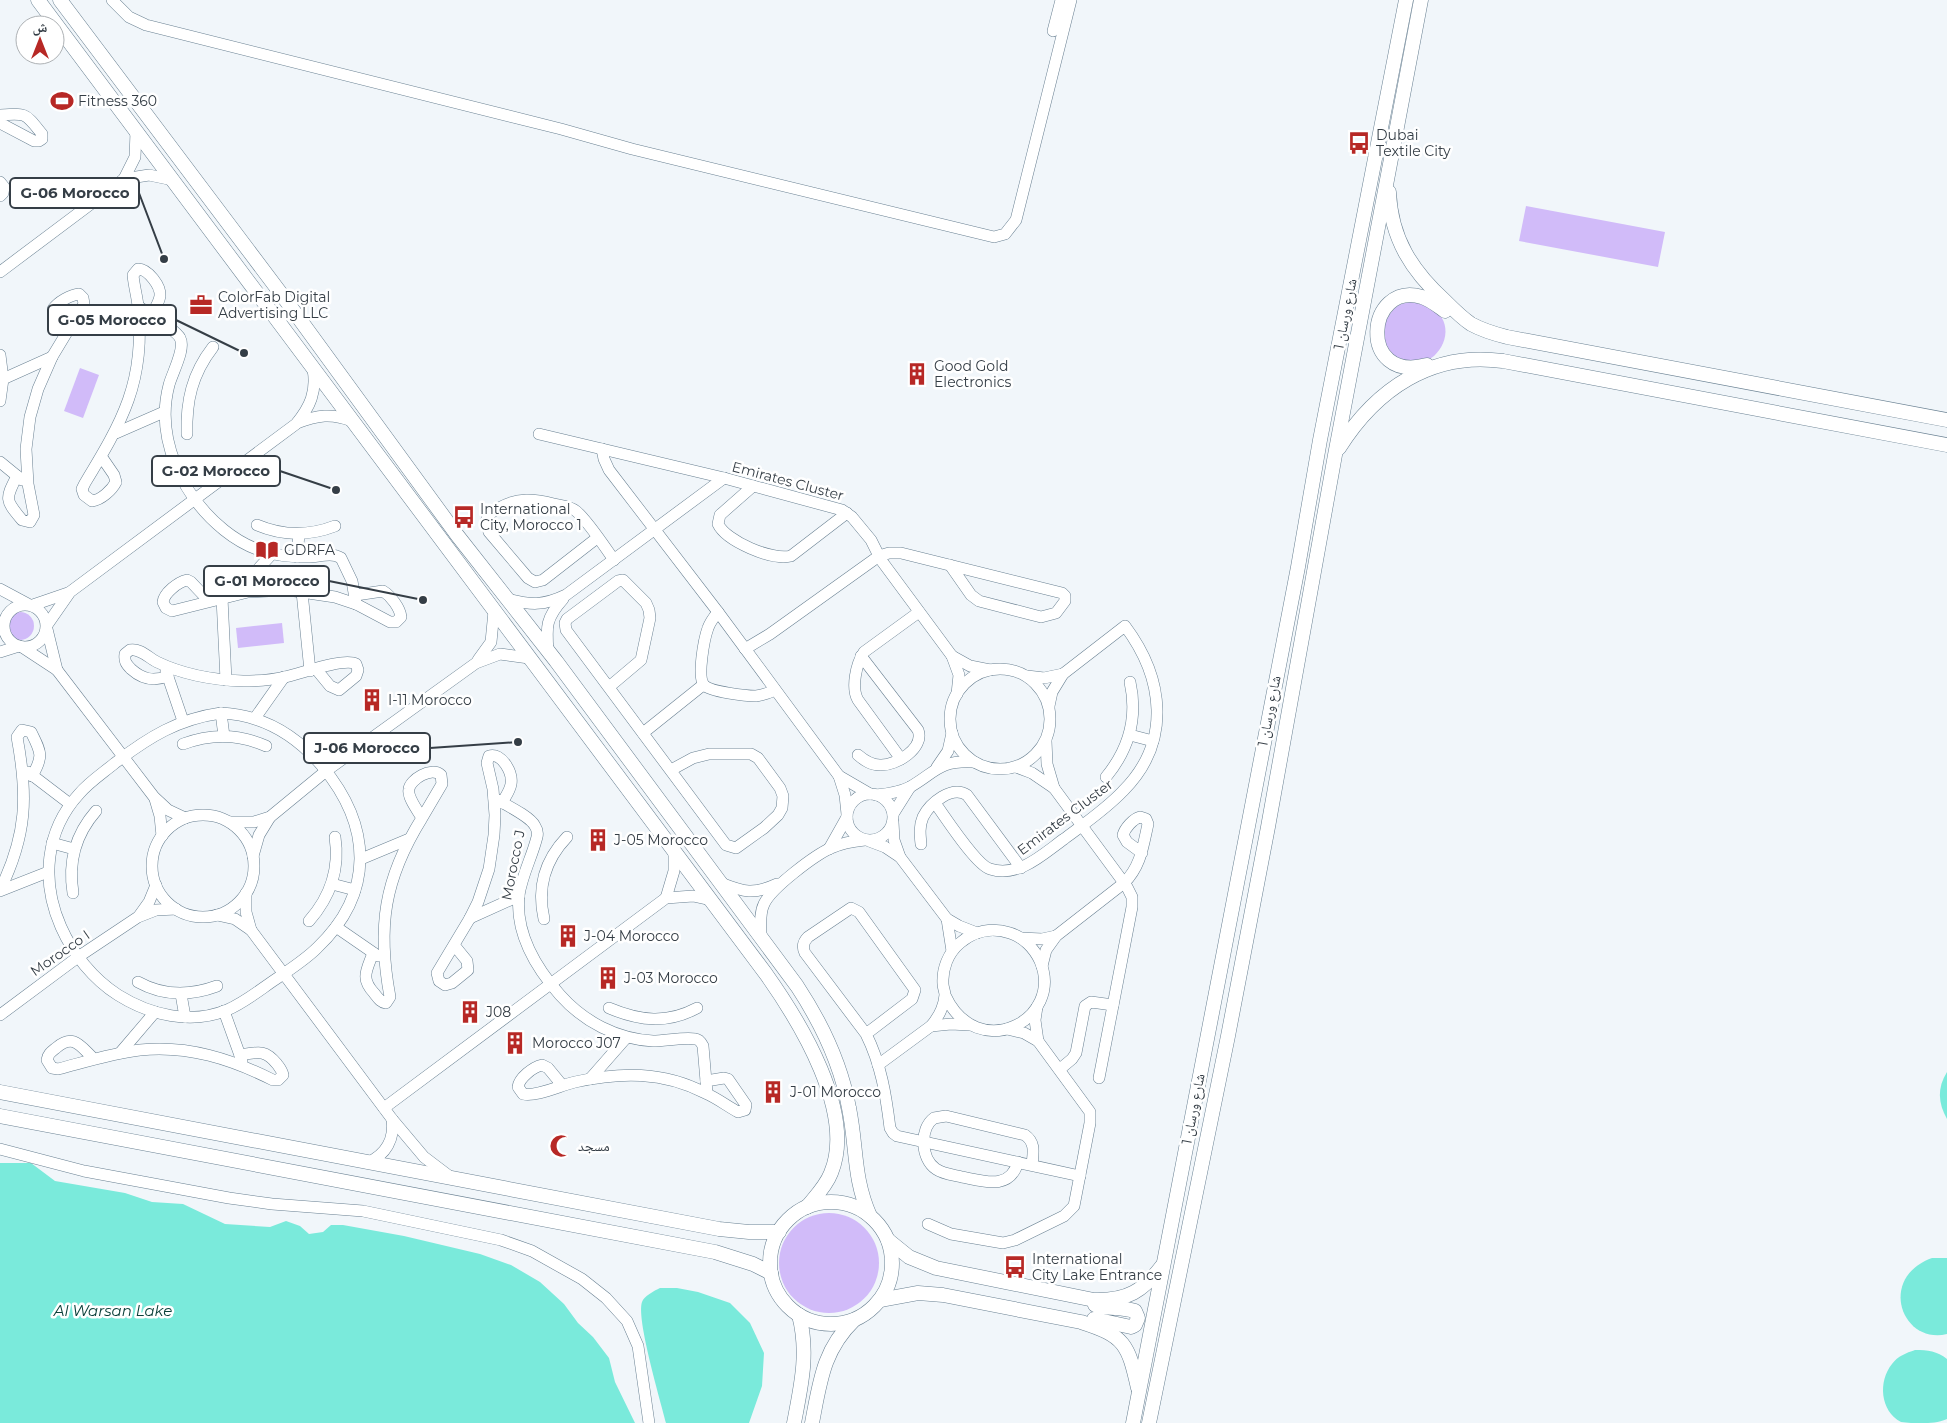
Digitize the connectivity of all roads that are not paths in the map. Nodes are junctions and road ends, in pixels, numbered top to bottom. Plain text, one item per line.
1 (38, 0) edge
2 (60, 0) edge
3 (112, 0) edge
4 (1061, 0) edge
5 (1071, 0) edge
6 (1406, 0) edge
7 (1421, 0) edge
8 (1053, 31) dead end
9 (0, 115) edge
10 (0, 123) edge
11 (136, 132) junction
12 (1389, 176) junction
13 (124, 179) junction
14 (173, 180) junction
15 (0, 182) edge
16 (0, 196) edge
17 (239, 268) junction
18 (0, 272) edge
19 (282, 295) junction
20 (138, 306) junction
21 (151, 315) junction
22 (1471, 324) junction
23 (65, 335) dead end
24 (214, 347) dead end
25 (0, 355) edge
26 (52, 357) junction
27 (1467, 358) junction
28 (313, 369) junction
29 (3, 379) junction
30 (169, 383) junction
31 (190, 389) junction
32 (0, 401) edge
33 (164, 412) junction
34 (1947, 420) edge
35 (352, 421) junction
36 (296, 424) junction
37 (116, 432) junction
38 (187, 434) dead end
39 (539, 434) dead end
40 (1947, 445) edge
41 (602, 449) junction
42 (1335, 454) junction
43 (101, 456) dead end
44 (0, 462) edge
45 (17, 476) junction
46 (724, 478) junction
47 (28, 484) junction
48 (753, 486) junction
49 (196, 499) junction
50 (848, 513) junction
51 (423, 515) junction
52 (257, 525) dead end
53 (336, 526) dead end
54 (654, 530) junction
55 (298, 534) junction
56 (457, 535) junction
57 (597, 538) junction
58 (271, 555) junction
59 (878, 556) junction
60 (297, 557) junction
61 (614, 560) junction
62 (950, 565) junction
63 (0, 589) edge
64 (70, 592) junction
65 (302, 592) junction
66 (234, 595) junction
67 (566, 595) junction
68 (222, 598) junction
69 (507, 599) junction
70 (208, 600) dead end
71 (30, 605) junction
72 (0, 606) edge
73 (494, 612) junction
74 (718, 612) junction
75 (919, 612) junction
76 (47, 627) junction
77 (3, 629) edge
78 (20, 646) junction
79 (745, 649) junction
80 (548, 651) junction
81 (0, 652) edge
82 (861, 656) junction
83 (952, 656) junction
84 (530, 658) junction
85 (476, 663) junction
86 (57, 670) junction
87 (990, 670) junction
88 (1063, 674) junction
89 (1025, 676) junction
90 (284, 678) junction
91 (226, 680) junction
92 (1130, 682) dead end
93 (704, 685) junction
94 (609, 687) junction
95 (775, 690) junction
96 (957, 694) junction
97 (1049, 706) junction
98 (221, 713) junction
99 (256, 718) junction
100 (183, 721) junction
101 (643, 733) junction
102 (952, 733) junction
103 (1130, 735) junction
104 (224, 736) junction
105 (1046, 740) junction
106 (1153, 741) junction
107 (183, 744) dead end
108 (266, 746) dead end
109 (858, 755) dead end
110 (123, 756) junction
111 (901, 759) junction
112 (974, 762) junction
113 (937, 767) junction
114 (1016, 767) junction
115 (671, 770) junction
116 (326, 771) junction
117 (839, 776) junction
118 (1106, 777) dead end
119 (910, 787) junction
120 (1054, 788) junction
121 (873, 795) junction
122 (154, 798) junction
123 (70, 804) junction
124 (935, 804) junction
125 (96, 811) dead end
126 (847, 815) junction
127 (270, 816) junction
128 (185, 818) junction
129 (422, 818) dead end
130 (893, 818) junction
131 (230, 822) junction
132 (1082, 826) junction
133 (162, 836) junction
134 (335, 836) dead end
135 (567, 837) dead end
136 (409, 839) junction
137 (866, 840) junction
138 (52, 843) junction
139 (921, 844) dead end
140 (74, 849) junction
141 (829, 849) junction
142 (674, 852) junction
143 (1142, 853) dead end
144 (253, 856) junction
145 (900, 857) junction
146 (361, 859) junction
147 (1022, 868) junction
148 (525, 870) junction
149 (48, 872) junction
150 (544, 874) junction
151 (783, 881) junction
152 (721, 883) junction
153 (1124, 883) junction
154 (156, 884) junction
155 (332, 884) junction
156 (0, 890) edge
157 (355, 890) junction
158 (73, 893) dead end
159 (246, 893) junction
160 (519, 896) junction
161 (666, 898) junction
162 (710, 900) junction
163 (176, 909) junction
164 (217, 915) junction
165 (138, 917) junction
166 (470, 918) junction
167 (544, 919) dead end
168 (947, 919) junction
169 (309, 921) dead end
170 (336, 927) junction
171 (251, 930) junction
172 (977, 933) junction
173 (1056, 936) junction
174 (761, 938) junction
175 (1021, 938) junction
176 (454, 945) dead end
177 (952, 951) junction
178 (373, 953) junction
179 (78, 957) junction
180 (384, 960) junction
181 (1042, 966) junction
182 (284, 974) junction
183 (138, 982) dead end
184 (550, 982) junction
185 (217, 986) dead end
186 (181, 994) junction
187 (945, 995) junction
188 (1113, 1004) junction
189 (1037, 1006) junction
190 (609, 1008) dead end
191 (697, 1008) dead end
192 (224, 1011) junction
193 (155, 1012) junction
194 (0, 1015) edge
195 (185, 1017) junction
196 (654, 1020) junction
197 (970, 1025) junction
198 (931, 1026) junction
199 (1008, 1029) junction
200 (866, 1034) junction
201 (626, 1038) junction
202 (654, 1041) junction
203 (1038, 1042) junction
204 (120, 1053) junction
205 (94, 1060) dead end
206 (878, 1065) junction
207 (1060, 1069) junction
208 (1099, 1078) dead end
209 (590, 1079) junction
210 (706, 1080) junction
211 (562, 1085) dead end
212 (0, 1092) edge
213 (707, 1093) junction
214 (384, 1108) junction
215 (0, 1116) edge
216 (392, 1119) junction
217 (924, 1141) junction
218 (0, 1149) edge
219 (1018, 1162) junction
220 (367, 1163) junction
221 (1032, 1165) junction
222 (1080, 1176) junction
223 (453, 1179) junction
224 (807, 1207) junction
225 (870, 1216) junction
226 (928, 1224) dead end
227 (779, 1232) junction
228 (888, 1239) junction
229 (1164, 1264) junction
230 (771, 1273) junction
231 (1077, 1296) junction
232 (880, 1300) junction
233 (799, 1315) junction
234 (1051, 1316) junction
235 (854, 1320) junction
236 (1139, 1394) junction
237 (649, 1423) edge
238 (794, 1423) edge
239 (812, 1423) edge
240 (1133, 1423) edge
241 (1149, 1423) edge

1 - 11 street
2 - 19 street
3 - 5 street
4 - 8 street
6 - 229 street, شارع ورسان 1
7 - 12 street, شارع ورسان 1
9 - 10 street
11 - 13 street
11 - 14 street
12 - 22 street
12 - 42 street, شارع ورسان 1
13 - 14 street
13 - 18 street
14 - 17 street
15 - 16 street
17 - 19 street
17 - 28 street
19 - 56 street
20 - 21 street
20 - 21 street
20 - 37 street
21 - 30 street
22 - 27 street
22 - 34 street
23 - 26 street
24 - 31 street
25 - 29 street
26 - 29 street
26 - 47 street
27 - 40 street
27 - 42 street
28 - 35 street
28 - 36 street
29 - 32 street
30 - 31 street
30 - 33 street
31 - 38 street
33 - 37 street
33 - 49 street
35 - 36 street
35 - 51 street
36 - 49 street
37 - 43 street
39 - 41 street
41 - 46 street
41 - 54 street
42 - 241 street, شارع ورسان 1
44 - 45 street
45 - 47 street
45 - 47 street
46 - 48 street, Emirates Cluster
46 - 54 street, Emirates Cluster
48 - 50 street, Emirates Cluster
48 - 50 street
49 - 58 street
49 - 64 street
50 - 59 street, Emirates Cluster
51 - 56 street
51 - 73 street
52 - 55 street
53 - 55 street
54 - 61 street, Emirates Cluster
54 - 74 street
55 - 60 street
56 - 69 street
57 - 57 street
57 - 61 street
58 - 60 street
58 - 66 street
59 - 62 street
59 - 75 street, Emirates Cluster
59 - 79 street
60 - 65 street
61 - 67 street, Emirates Cluster
62 - 62 street
63 - 71 street
64 - 71 street
64 - 76 street
65 - 66 street
65 - 90 street
66 - 68 street
67 - 69 street, Emirates Cluster
67 - 80 street, Emirates Cluster
68 - 70 street
68 - 91 street
69 - 80 street
71 - 76 street
71 - 77 street
72 - 77 street
73 - 84 street
73 - 85 street
74 - 79 street
74 - 93 street
75 - 82 street
75 - 83 street, Emirates Cluster
76 - 78 street
76 - 86 street
77 - 78 street
78 - 81 street
78 - 86 street
79 - 95 street
80 - 152 street
82 - 111 street
82 - 111 street
83 - 87 street, Emirates Cluster
83 - 96 street, Emirates Cluster
84 - 85 street
84 - 142 street
85 - 116 street
86 - 110 street
87 - 89 street, Emirates Cluster
87 - 96 street, Emirates Cluster
88 - 89 street
88 - 97 street
88 - 106 street, Emirates Cluster
89 - 97 street, Emirates Cluster
90 - 91 street
90 - 99 street
91 - 100 street
92 - 103 street
93 - 95 street
93 - 101 street
94 - 94 street
94 - 101 street
95 - 117 street
96 - 102 street, Emirates Cluster
97 - 105 street
98 - 99 street
98 - 100 street
98 - 104 street
99 - 116 street
100 - 110 street
101 - 115 street
102 - 112 street
102 - 113 street
103 - 106 street
103 - 118 street
104 - 107 street
104 - 108 street
105 - 114 street
105 - 120 street
106 - 132 street, Emirates Cluster
109 - 111 street
110 - 122 street
110 - 123 street
112 - 113 street
112 - 114 street
113 - 119 street
114 - 120 street
115 - 115 street
116 - 127 street
116 - 146 street
117 - 121 street
117 - 126 street
119 - 121 street
119 - 130 street
120 - 132 street
121 - 126 street
121 - 130 street
122 - 128 street
122 - 133 street
123 - 138 street
123 - 156 street
124 - 139 street
124 - 147 street, Emirates Cluster
124 - 147 street
125 - 140 street
126 - 137 street
126 - 141 street
127 - 131 street
127 - 144 street
128 - 131 street
128 - 133 street
129 - 136 street
130 - 137 street
130 - 145 street
131 - 144 street
132 - 147 street, Emirates Cluster
132 - 153 street
133 - 154 street
134 - 155 street
135 - 150 street
136 - 146 street
136 - 180 street
137 - 141 street
137 - 145 street
138 - 140 street
138 - 149 street
140 - 158 street
141 - 151 street
142 - 161 street
142 - 162 street
143 - 153 street
144 - 159 street
145 - 168 street
146 - 157 street
148 - 150 street
148 - 160 street, Morocco J
148 - 166 street, Morocco J
149 - 156 street
149 - 179 street
150 - 167 street
151 - 152 street
151 - 174 street
152 - 174 street
153 - 173 street
153 - 188 street
154 - 163 street
154 - 165 street, Morocco I
155 - 157 street
155 - 169 street
157 - 170 street
159 - 164 street
159 - 171 street
160 - 166 street
160 - 184 street, Morocco J
161 - 162 street
161 - 184 street
162 - 224 street
163 - 164 street
163 - 165 street, Morocco I
164 - 171 street
165 - 179 street, Morocco I
166 - 176 street
168 - 172 street
168 - 177 street
170 - 178 street
170 - 182 street
171 - 182 street
172 - 175 street
172 - 177 street
173 - 175 street
173 - 181 street
174 - 225 street
175 - 181 street
177 - 187 street
178 - 180 street
178 - 180 street
179 - 193 street
179 - 194 street, Morocco I
181 - 189 street
182 - 192 street
182 - 214 street
183 - 186 street
184 - 201 street, Morocco J
184 - 214 street
185 - 186 street
186 - 195 street
187 - 197 street
187 - 198 street
188 - 207 street
188 - 208 street
189 - 199 street
189 - 203 street
190 - 196 street
191 - 196 street
192 - 195 street
192 - 204 street
193 - 195 street
193 - 204 street
196 - 202 street
197 - 198 street
197 - 199 street
198 - 206 street
199 - 203 street
200 - 200 street
200 - 206 street
201 - 202 street, Morocco J
201 - 209 street
202 - 210 street, Morocco J
203 - 207 street
204 - 205 street
206 - 217 street
207 - 222 street
209 - 211 street
209 - 213 street
210 - 213 street, Morocco J
210 - 213 street
212 - 220 street
214 - 216 street
215 - 230 street
216 - 220 street
216 - 223 street
217 - 219 street
217 - 219 street
217 - 221 street
218 - 237 street
219 - 221 street
220 - 223 street
221 - 222 street
222 - 226 street
223 - 227 street
224 - 225 street
224 - 227 street
225 - 228 street
227 - 230 street
228 - 231 street
228 - 232 street
229 - 231 street
229 - 236 street, شارع ورسان 1
230 - 233 street
231 - 234 street
232 - 234 street
232 - 235 street
233 - 235 street
233 - 238 street
234 - 236 street
235 - 239 street
236 - 240 street, شارع ورسان 1

